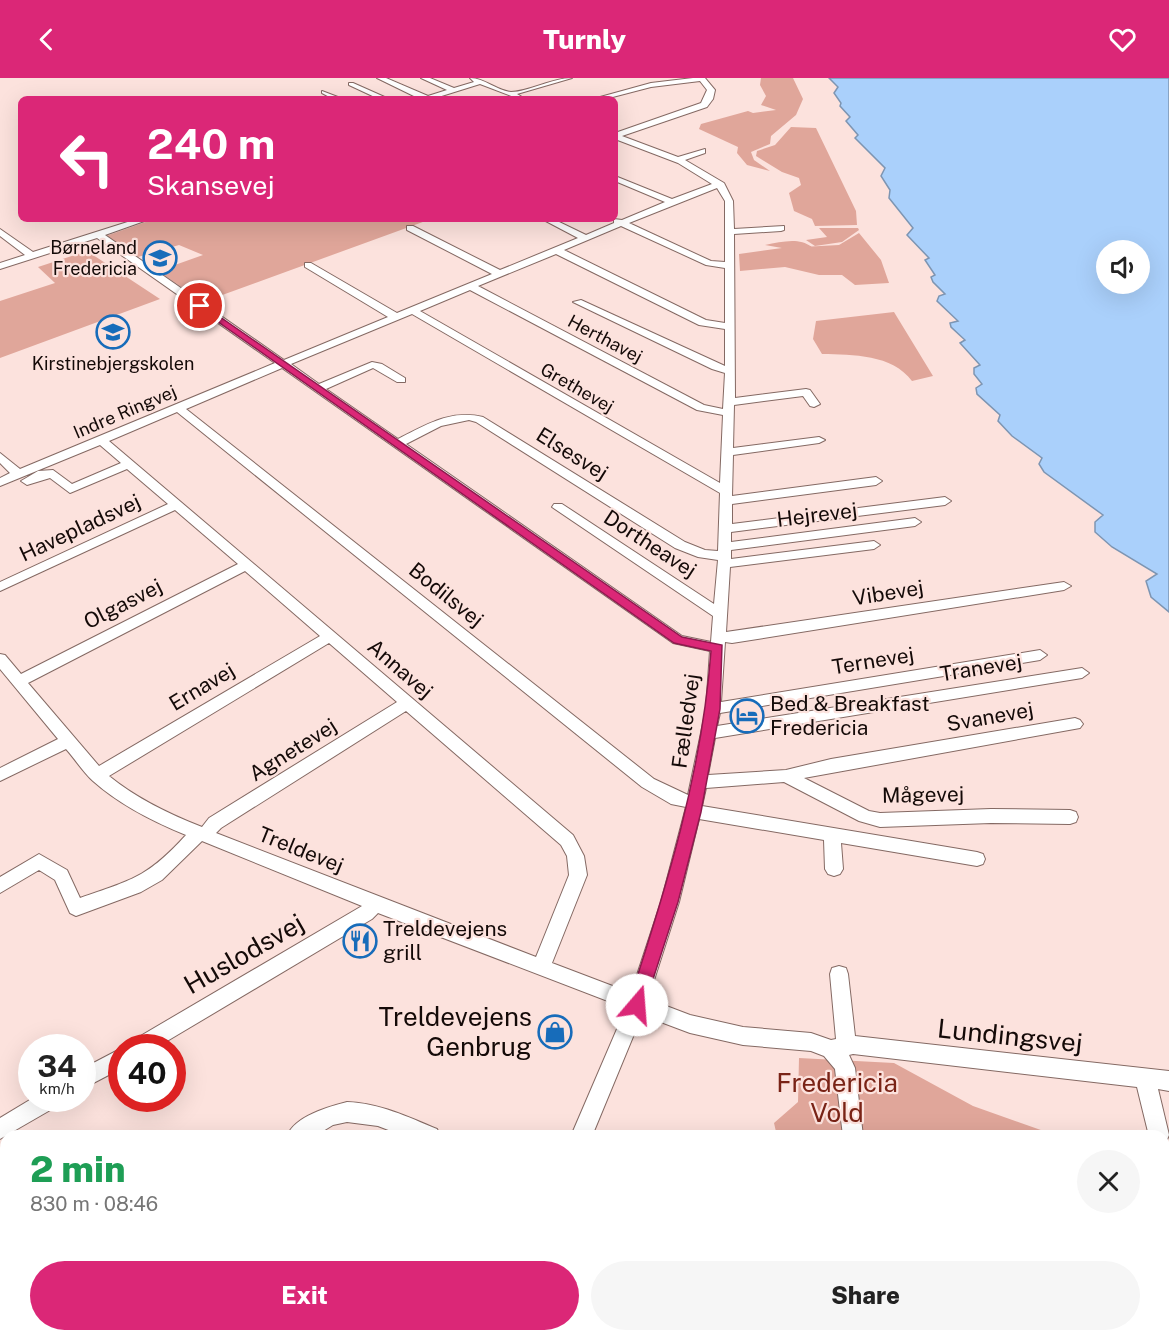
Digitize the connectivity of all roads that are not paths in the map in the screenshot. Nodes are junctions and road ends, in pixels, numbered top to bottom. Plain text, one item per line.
1 (381, 78) edge
2 (424, 78) edge
3 (471, 78) edge
4 (528, 78) edge
5 (569, 78) edge
6 (701, 79) edge
7 (481, 82) junction
8 (351, 84) dead end
9 (531, 88) junction
10 (454, 90) junction
11 (324, 92) dead end
12 (510, 94) junction
13 (333, 96) edge
14 (378, 96) edge
15 (422, 96) edge
16 (433, 96) edge
17 (515, 96) edge
18 (609, 96) edge
19 (618, 135) edge
20 (618, 137) edge
21 (702, 151) dead end
22 (676, 161) junction
23 (618, 179) edge
24 (720, 185) junction
25 (672, 202) junction
26 (618, 220) edge
27 (129, 222) edge
28 (552, 222) edge
29 (614, 222) edge
30 (618, 222) edge
31 (410, 228) dead end
32 (781, 228) dead end
33 (731, 231) junction
34 (0, 232) edge
35 (99, 235) junction
36 (586, 238) junction
37 (556, 250) junction
38 (32, 256) junction
39 (0, 266) edge
40 (308, 266) dead end
41 (731, 266) junction
42 (500, 274) junction
43 (470, 286) junction
44 (578, 302) dead end
45 (412, 310) junction
46 (396, 317) junction
47 (730, 327) junction
48 (283, 364) junction
49 (730, 371) junction
50 (401, 380) dead end
51 (318, 388) junction
52 (814, 404) dead end
53 (729, 407) junction
54 (178, 408) junction
55 (101, 440) junction
56 (819, 440) dead end
57 (398, 444) junction
58 (728, 452) junction
59 (0, 457) edge
60 (129, 464) junction
61 (18, 474) junction
62 (876, 481) dead end
63 (0, 482) edge
64 (0, 492) edge
65 (726, 496) junction
66 (945, 501) dead end
67 (177, 505) junction
68 (558, 507) dead end
69 (915, 522) dead end
70 (725, 529) junction
71 (874, 545) dead end
72 (724, 555) junction
73 (247, 565) junction
74 (1064, 586) dead end
75 (0, 587) edge
76 (720, 614) junction
77 (330, 636) junction
78 (718, 642) junction
79 (1040, 655) dead end
80 (0, 659) edge
81 (1082, 673) dead end
82 (19, 681) junction
83 (407, 703) junction
84 (713, 709) junction
85 (1075, 724) dead end
86 (709, 733) junction
87 (68, 741) junction
88 (0, 775) edge
89 (97, 775) junction
90 (786, 776) junction
91 (700, 782) junction
92 (694, 807) junction
93 (1070, 818) dead end
94 (202, 834) junction
95 (832, 835) junction
96 (978, 859) dead end
97 (834, 869) dead end
98 (0, 886) edge
99 (375, 904) junction
100 (540, 967) junction
101 (839, 974) dead end
102 (637, 1005) junction
103 (161, 1034) edge
104 (838, 1048) junction
105 (1145, 1078) junction
106 (1169, 1081) edge
107 (29, 1112) edge
108 (0, 1129) edge
109 (304, 1130) edge
110 (413, 1130) edge
111 (584, 1130) edge
112 (853, 1130) edge
113 (1158, 1130) edge

1 - 15 street
2 - 10 street
3 - 7 street
4 - 9 street
5 - 9 street
6 - 18 street
6 - 19 street
7 - 10 street
7 - 12 street
8 - 14 street
9 - 12 street
10 - 16 street
11 - 13 street
12 - 17 street
20 - 22 street
21 - 22 street
22 - 24 street
23 - 25 street
24 - 25 street, Indre Ringvej
24 - 33 street, Fælledvej
25 - 26 street, Indre Ringvej
27 - 35 street
28 - 36 street
29 - 36 street, Indre Ringvej
30 - 41 street
31 - 42 street
32 - 33 street
33 - 41 street, Fælledvej
34 - 38 street
35 - 38 street
35 - 48 street, Vibevej
36 - 37 street, Indre Ringvej
37 - 42 street, Indre Ringvej
37 - 47 street
38 - 39 street
40 - 46 street
41 - 47 street, Fælledvej
42 - 43 street, Indre Ringvej
43 - 45 street, Indre Ringvej
43 - 53 street, Herthavej
44 - 49 street
45 - 46 street, Indre Ringvej
45 - 65 street, Grethevej
46 - 48 street, Indre Ringvej
47 - 49 street, Fælledvej
48 - 51 street, Vibevej
48 - 54 street, Indre Ringvej
49 - 53 street, Fælledvej
50 - 51 street
51 - 57 street, Vibevej
52 - 53 street
53 - 58 street, Fælledvej
54 - 55 street, Indre Ringvej
54 - 92 street, Bodilsvej
55 - 60 street, Annavej
55 - 61 street, Indre Ringvej
56 - 58 street
57 - 72 street, Elsesvej
57 - 78 street, Vibevej
58 - 65 street, Fælledvej
59 - 61 street
60 - 64 street
60 - 67 street, Annavej
61 - 63 street, Indre Ringvej
62 - 65 street
65 - 70 street, Fælledvej
66 - 70 street
67 - 73 street, Annavej
67 - 75 street, Havepladsvej
68 - 76 street, Dortheavej
69 - 72 street, Hejrevej
70 - 72 street, Fælledvej
71 - 72 street
72 - 76 street, Fælledvej
73 - 77 street, Annavej
73 - 82 street, Olgasvej
74 - 78 street, Vibevej
76 - 78 street, Fælledvej
77 - 83 street, Annavej
77 - 89 street, Ernavej
78 - 84 street, Fælledvej
79 - 84 street, Ternevej
80 - 82 street, Treldevej
81 - 86 street, Tranevej
82 - 87 street, Treldevej
83 - 94 street, Agnetevej
83 - 100 street, Annavej
84 - 86 street, Fælledvej
85 - 90 street, Svanevej
86 - 91 street, Fælledvej
87 - 88 street
87 - 89 street, Treldevej
89 - 94 street, Treldevej
90 - 91 street, Svanevej
90 - 93 street, Mågevej
91 - 92 street, Fælledvej
92 - 95 street
92 - 102 street, Fælledvej
94 - 98 street, Agnetevej
94 - 99 street, Treldevej
95 - 96 street
95 - 97 street
99 - 100 street, Treldevej
99 - 103 street, Huslodsvej
100 - 102 street, Treldevej
101 - 104 street
102 - 104 street, Lundingsvej
102 - 111 street, Fælledvej
104 - 105 street, Lundingsvej
104 - 112 street
105 - 106 street, Lundingsvej
105 - 113 street
107 - 108 street
109 - 110 street

